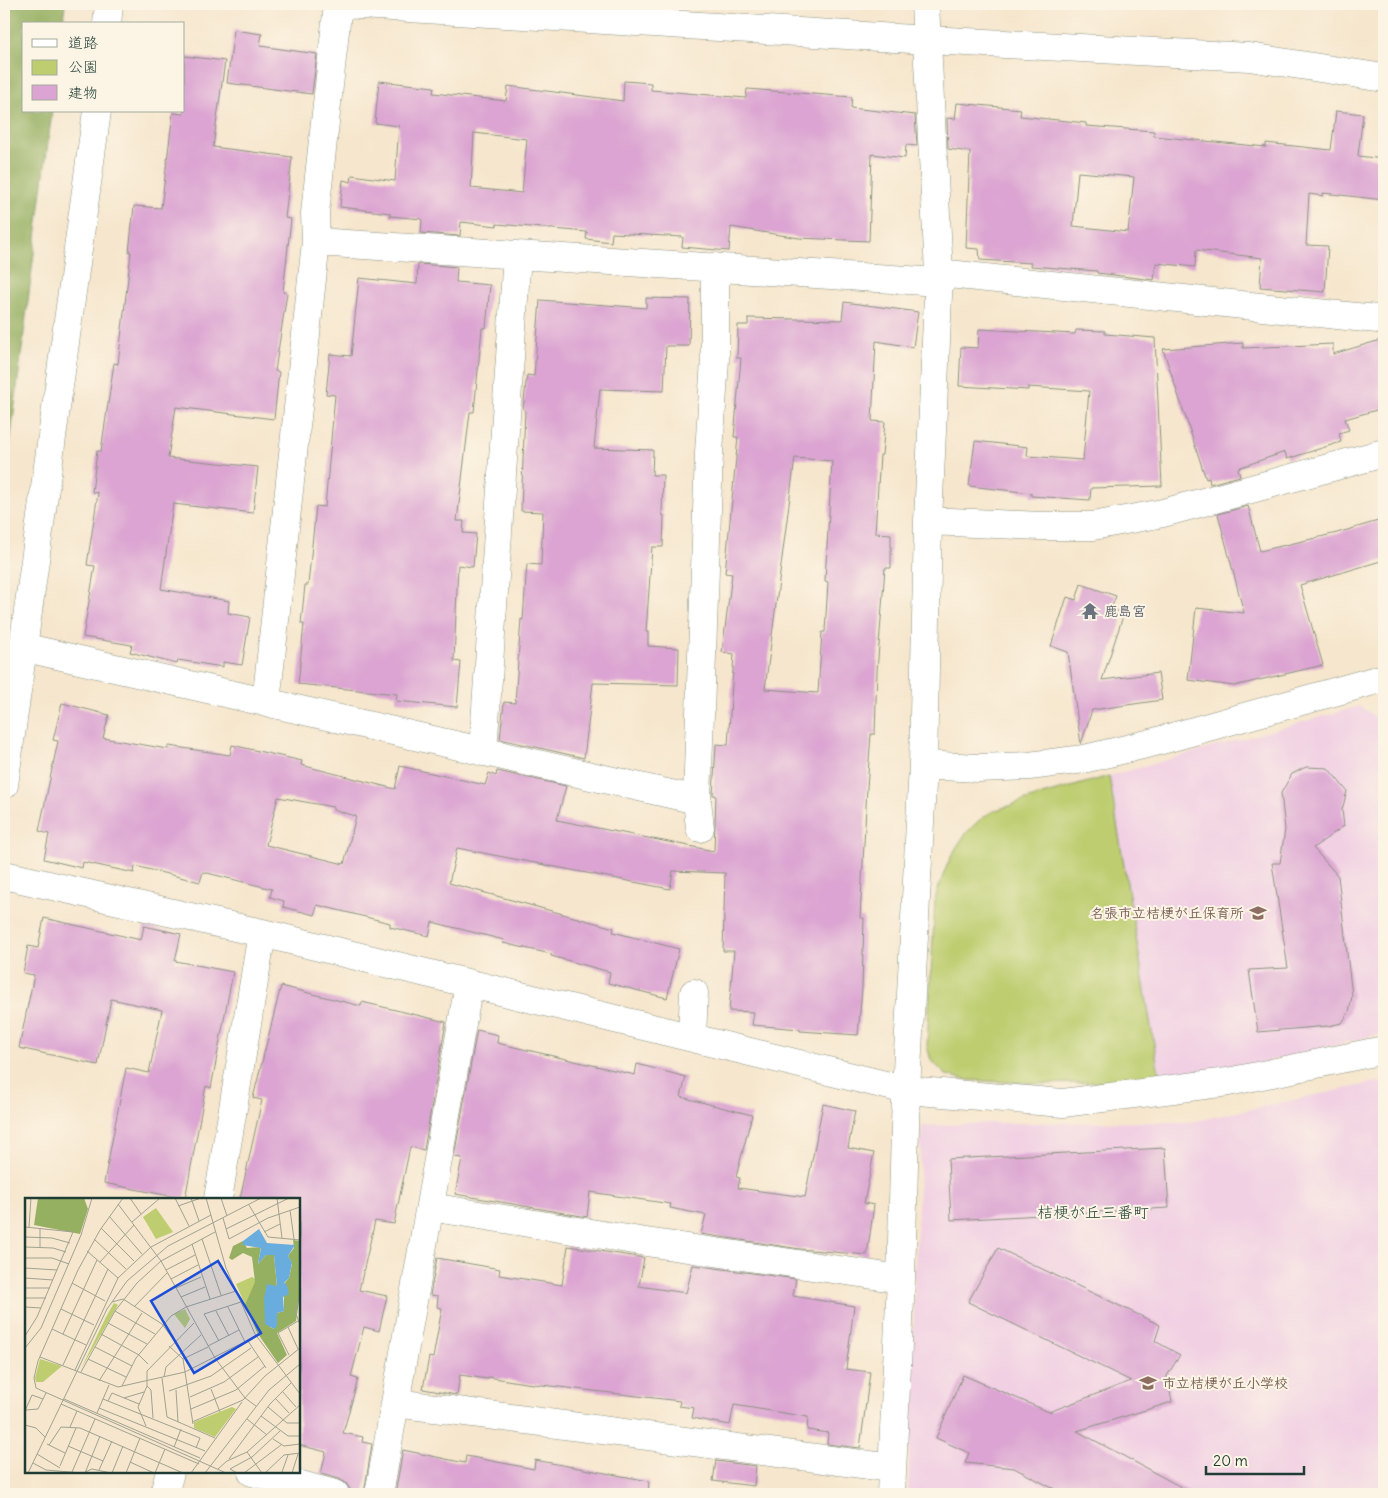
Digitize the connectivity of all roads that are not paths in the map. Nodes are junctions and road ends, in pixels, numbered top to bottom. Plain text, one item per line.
1 (109, 4) edge
2 (338, 4) edge
3 (344, 4) edge
4 (925, 4) edge
5 (107, 22) edge
6 (928, 40) junction
7 (1384, 78) edge
8 (97, 112) edge
9 (316, 242) junction
10 (517, 255) junction
11 (715, 267) junction
12 (939, 277) junction
13 (1384, 317) edge
14 (1384, 452) edge
15 (928, 521) junction
16 (22, 647) junction
17 (1384, 678) edge
18 (266, 703) junction
19 (483, 752) junction
20 (923, 765) junction
21 (4, 785) edge
22 (697, 800) junction
23 (700, 828) dead end
24 (4, 875) edge
25 (262, 933) junction
26 (469, 984) junction
27 (694, 993) dead end
28 (692, 1037) junction
29 (1384, 1050) edge
30 (906, 1090) junction
31 (218, 1198) edge
32 (430, 1207) junction
33 (901, 1280) junction
34 (396, 1403) junction
35 (170, 1473) edge
36 (256, 1473) edge
37 (891, 1481) edge
38 (164, 1494) edge
39 (336, 1494) edge
40 (380, 1494) edge

1 - 5 street
2 - 9 street
3 - 6 street
4 - 6 street
6 - 7 street
6 - 12 street
8 - 16 street
9 - 10 street
9 - 18 street
10 - 11 street
10 - 19 street
11 - 12 street
11 - 22 street
12 - 13 street
12 - 15 street
14 - 15 street
15 - 20 street
16 - 18 street
16 - 21 street
17 - 20 street
18 - 19 street
19 - 22 street
20 - 30 street
22 - 23 street
24 - 25 street
25 - 26 street
25 - 31 street
26 - 28 street
26 - 32 street
27 - 28 street
28 - 30 street
29 - 30 street
30 - 33 street
32 - 33 street
32 - 34 street
33 - 37 street
34 - 37 street
34 - 40 street
35 - 38 street
36 - 39 street

